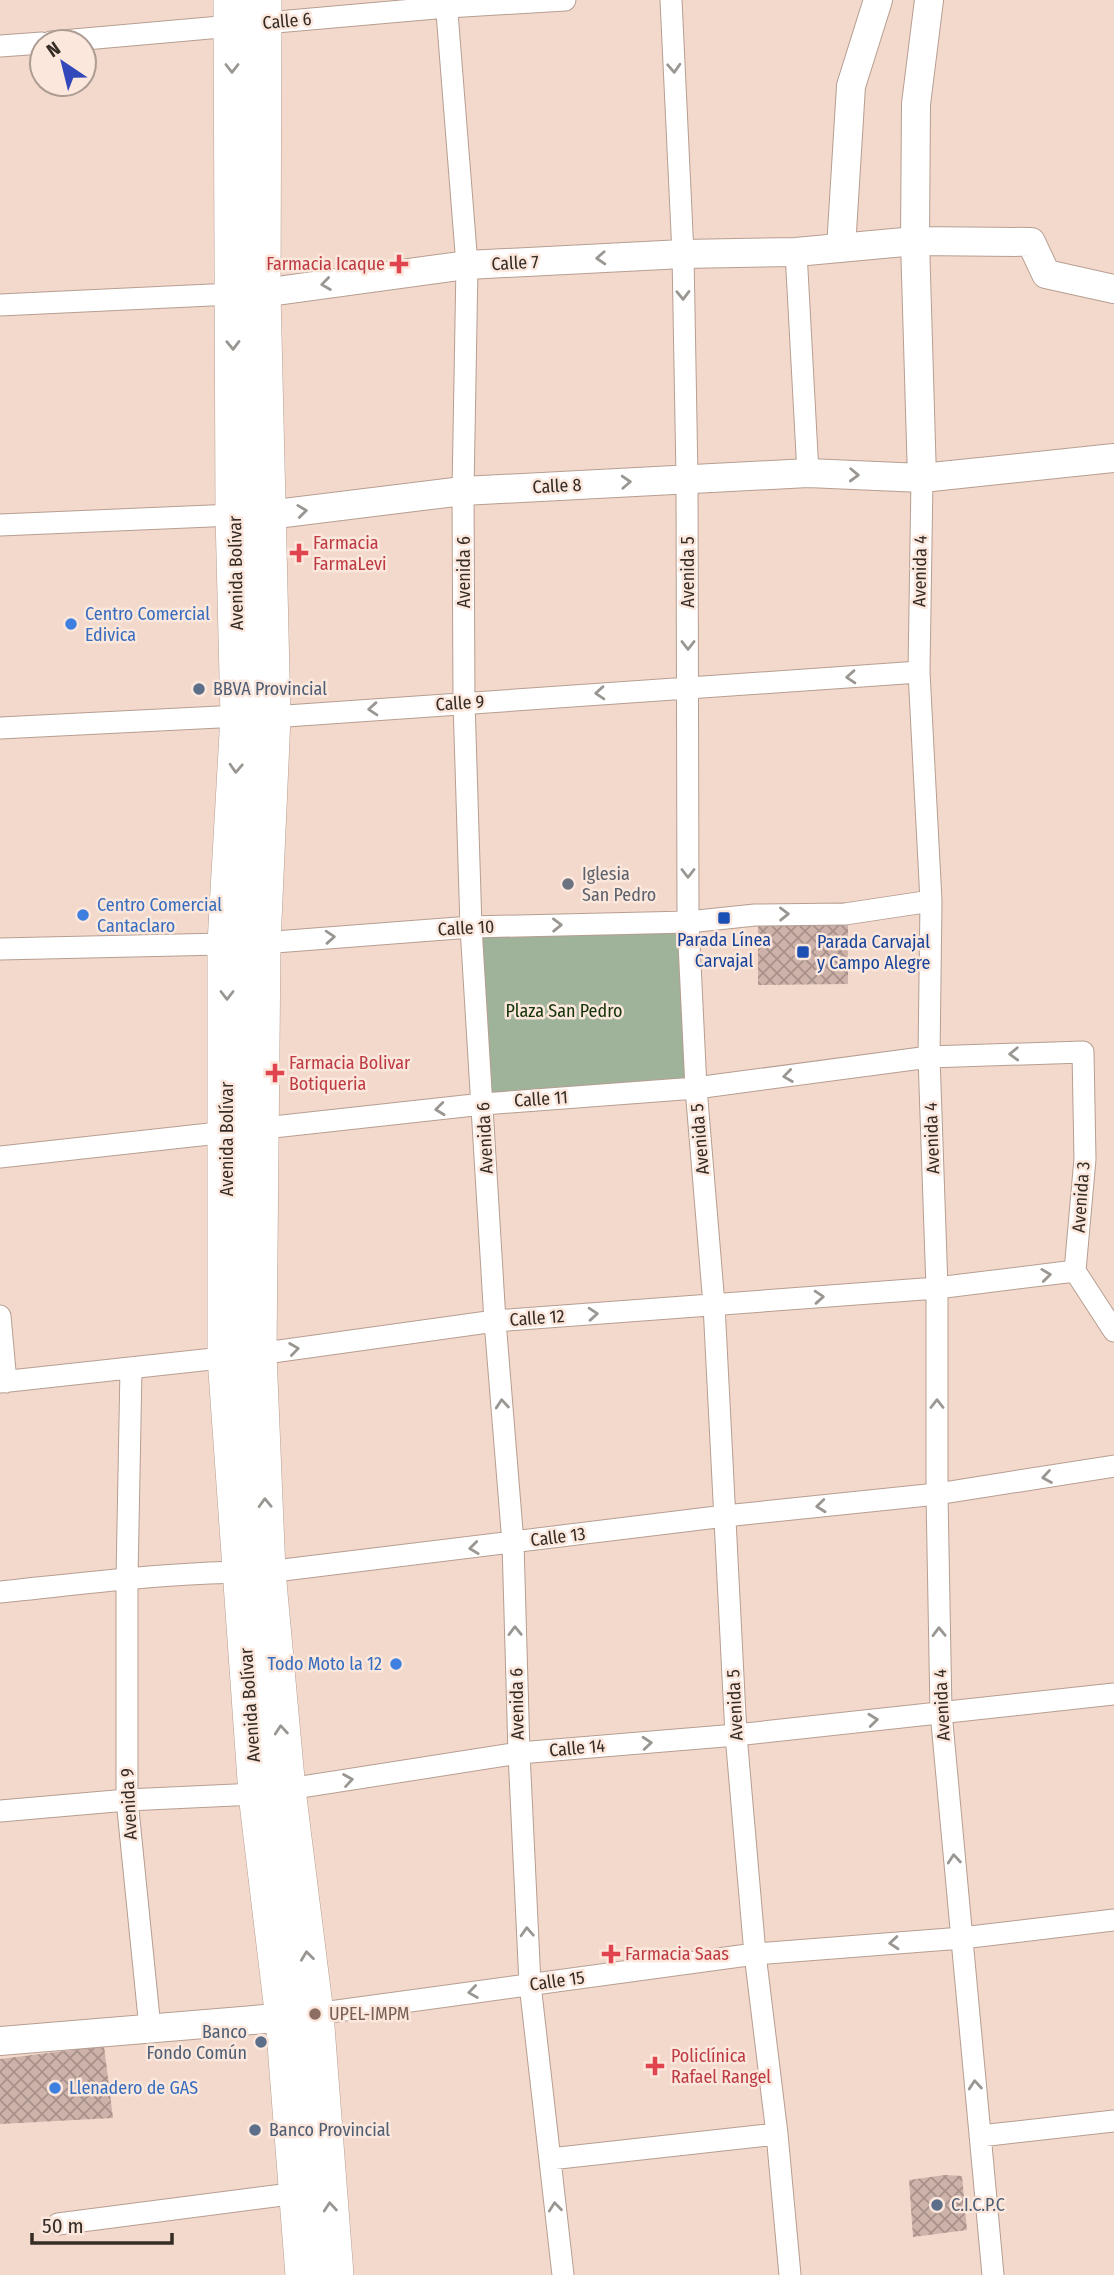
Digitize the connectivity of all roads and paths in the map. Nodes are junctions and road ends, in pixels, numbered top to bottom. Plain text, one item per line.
1 (565, 0) edge
2 (671, 0) edge
3 (878, 0) edge
4 (929, 0) edge
5 (447, 3) edge
6 (248, 12) edge
7 (98, 35) edge
8 (28, 44) edge
9 (0, 47) edge
10 (915, 241) junction
11 (841, 248) junction
12 (796, 252) junction
13 (682, 254) junction
14 (467, 265) junction
15 (1114, 289) edge
16 (247, 294) junction
17 (0, 305) edge
18 (1114, 458) edge
19 (808, 473) junction
20 (687, 478) junction
21 (922, 478) junction
22 (463, 491) junction
23 (251, 515) junction
24 (0, 525) edge
25 (919, 672) junction
26 (688, 687) junction
27 (464, 702) junction
28 (255, 717) junction
29 (0, 728) edge
30 (931, 901) junction
31 (688, 922) junction
32 (471, 927) junction
33 (244, 943) junction
34 (0, 949) edge
35 (1083, 1052) joint
36 (929, 1057) junction
37 (696, 1088) junction
38 (483, 1104) junction
39 (244, 1130) junction
40 (0, 1157) edge
41 (1075, 1271) junction
42 (937, 1288) junction
43 (714, 1305) junction
44 (0, 1316) edge
45 (495, 1321) junction
46 (1114, 1331) edge
47 (242, 1355) junction
48 (131, 1368) junction
49 (3, 1382) edge
50 (1114, 1466) edge
51 (937, 1494) junction
52 (725, 1516) junction
53 (513, 1543) junction
54 (253, 1572) junction
55 (127, 1579) junction
56 (0, 1592) edge
57 (1114, 1694) edge
58 (941, 1712) junction
59 (736, 1735) junction
60 (519, 1753) junction
61 (272, 1792) junction
62 (127, 1800) junction
63 (0, 1811) edge
64 (1114, 1920) edge
65 (962, 1938) junction
66 (755, 1954) junction
67 (530, 1984) junction
68 (299, 2016) junction
69 (149, 2028) junction
70 (0, 2041) edge
71 (1114, 2121) edge
72 (777, 2134) junction
73 (980, 2136) junction
74 (550, 2159) junction
75 (298, 2193) junction
76 (58, 2224) dead end
77 (304, 2275) edge
78 (335, 2275) edge
79 (563, 2275) edge
80 (790, 2275) edge
81 (993, 2275) edge

1 - 5 street, Calle 6
2 -> 13 street, Avenida 5
3 - 11 main road
4 - 10 main road, Avenida 4
5 - 6 street, Calle 6
5 - 14 street, Avenida 6
6 - 7 street, Calle 6
6 - 16 highway, Avenida Bolívar
8 - 9 street
10 - 11 main road, Calle 7
10 - 15 main road, Calle 7
10 - 21 main road, Avenida 4
11 - 12 main road, Calle 7
12 - 13 main road, Calle 7
12 - 19 street
13 -> 14 main road, Calle 7
13 -> 20 street, Avenida 5
14 -> 16 main road, Calle 7
14 - 22 street, Avenida 6
16 - 17 street, Calle 7
16 - 23 highway, Avenida Bolívar
18 - 21 main road, Calle 8
19 - 20 main road, Calle 8
19 -> 21 main road, Calle 8
22 -> 20 main road, Calle 8
20 -> 26 street, Avenida 5
21 - 25 street, Avenida 4
23 -> 22 main road, Calle 8
22 - 27 street, Avenida 6
23 - 24 street, Calle 8
23 - 28 highway, Avenida Bolívar
25 -> 26 street, Calle 9
25 - 30 street, Avenida 4
26 -> 27 street, Calle 9
26 -> 31 street, Avenida 5
27 -> 28 street, Calle 9
27 - 32 street, Avenida 6
28 - 29 street, Calle 9
28 - 33 highway, Avenida Bolívar
31 -> 30 street, Calle 10
30 - 36 street, Avenida 4
32 -> 31 street, Calle 10
31 - 37 street, Avenida 5
33 -> 32 street, Calle 10
32 - 38 street, Avenida 6
33 - 34 street, Calle 10
33 - 39 highway, Avenida Bolívar
35 -> 36 street, Calle 11
35 - 41 street, Avenida 3
36 -> 37 street, Calle 11
36 - 42 street, Avenida 4
37 - 38 street, Calle 11
37 - 43 street, Avenida 5
38 -> 39 street, Calle 11
38 - 45 street, Avenida 6
39 - 40 street, Calle 11
39 - 47 highway, Avenida Bolívar
42 -> 41 street, Calle 12
41 - 46 street
43 -> 42 street, Calle 12
51 -> 42 street, Avenida 4
45 -> 43 street, Calle 12
43 - 52 street, Avenida 5
44 - 49 street
47 -> 45 street, Calle 12
53 -> 45 street, Avenida 6
47 - 48 street, Calle 12
47 - 54 highway, Avenida Bolívar
48 - 49 street, Calle 12
48 - 55 street, Avenida 9
50 -> 51 street, Calle 13
51 -> 52 street, Calle 13
58 -> 51 street, Avenida 4
52 - 53 street, Calle 13
52 - 59 street, Avenida 5
53 -> 54 street, Calle 13
60 -> 53 street, Avenida 6
54 - 55 street, Calle 13
54 - 61 highway, Avenida Bolívar
55 - 56 street, Calle 13
55 - 62 street, Avenida 9
57 - 58 street, Calle 14
59 -> 58 street, Calle 14
65 -> 58 street, Avenida 4
60 -> 59 street, Calle 14
59 - 66 street, Avenida 5
61 -> 60 street, Calle 14
67 -> 60 street, Avenida 6
61 - 62 street, Calle 14
61 - 68 highway, Avenida Bolívar
62 - 63 street, Calle 14
62 - 69 street, Avenida 9
64 - 65 street, Calle 15
65 -> 66 street, Calle 15
73 -> 65 street, Avenida 4
66 - 67 street, Calle 15
66 - 72 street, Avenida 5
67 -> 68 street, Calle 15
67 - 74 street, Avenida 6
68 - 69 main road, Calle 15
68 - 75 highway, Avenida Bolívar
78 -> 68 highway, Avenida Bolívar
69 - 70 main road, Calle 15
71 - 73 street
72 - 74 street
72 - 80 street, Avenida 5
73 - 81 street, Avenida 4
79 -> 74 street, Avenida 6
75 - 76 street
75 - 77 highway, Avenida Bolívar

